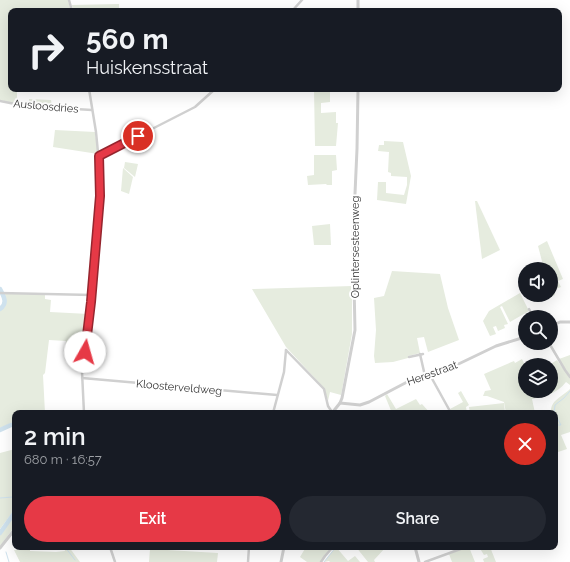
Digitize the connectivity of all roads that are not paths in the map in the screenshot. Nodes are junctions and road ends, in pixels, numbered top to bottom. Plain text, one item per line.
1 (302, 0) edge
2 (295, 8) edge
3 (89, 92) edge
4 (212, 92) edge
5 (358, 92) edge
6 (0, 101) edge
7 (92, 110) junction
8 (99, 156) junction
9 (1, 293) edge
10 (92, 295) junction
11 (570, 322) edge
12 (558, 323) edge
13 (518, 339) edge
14 (553, 350) edge
15 (409, 357) dead end
16 (430, 375) junction
17 (425, 376) junction
18 (570, 377) edge
19 (82, 378) junction
20 (277, 395) junction
21 (340, 403) junction
22 (84, 410) edge
23 (274, 410) edge
24 (330, 410) edge
25 (334, 410) edge
26 (449, 410) edge
27 (12, 533) edge
28 (0, 548) edge
29 (111, 550) edge
30 (249, 550) edge
31 (283, 550) edge
32 (330, 550) edge
33 (416, 550) edge
34 (458, 550) edge
35 (115, 562) edge
36 (248, 562) edge
37 (281, 562) edge
38 (321, 562) edge
39 (419, 562) edge
40 (425, 562) edge

1 - 2 street
3 - 7 street
4 - 8 street
5 - 21 street, Oplintersesteenweg
6 - 7 street, Ausloosdries
7 - 8 street
8 - 10 street
9 - 10 street
10 - 19 street
11 - 12 street
13 - 16 street, Herestraat
14 - 18 street
15 - 17 street
16 - 17 street, Herestraat
16 - 26 street
17 - 21 street, Herestraat
19 - 20 street, Kloosterveldweg
19 - 22 street
20 - 23 street
20 - 24 street
21 - 25 street
27 - 28 street
29 - 35 street
30 - 36 street
31 - 37 street
32 - 38 street
33 - 39 street
34 - 40 street

